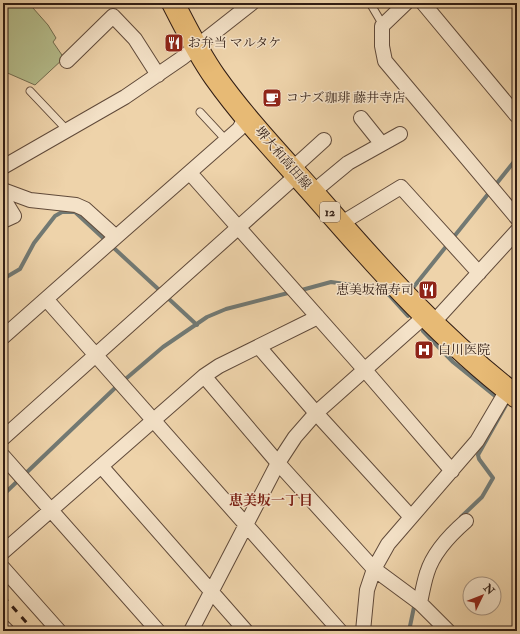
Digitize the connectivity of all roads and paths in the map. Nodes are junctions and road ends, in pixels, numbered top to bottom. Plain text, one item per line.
1 (173, 3) edge
2 (252, 3) edge
3 (370, 3) edge
4 (406, 3) edge
5 (424, 3) edge
6 (382, 26) junction
7 (195, 46) junction
8 (67, 61) dead end
9 (158, 75) junction
10 (30, 91) dead end
11 (200, 112) dead end
12 (517, 116) edge
13 (246, 117) junction
14 (361, 118) dead end
15 (67, 130) junction
16 (400, 134) dead end
17 (226, 140) junction
18 (324, 140) dead end
19 (381, 143) junction
20 (3, 167) edge
21 (295, 172) junction
22 (190, 173) junction
23 (3, 190) edge
24 (313, 192) junction
25 (3, 198) edge
26 (517, 218) edge
27 (3, 221) edge
28 (340, 224) junction
29 (238, 229) junction
30 (517, 231) edge
31 (111, 241) junction
32 (479, 273) junction
33 (46, 299) junction
34 (318, 317) junction
35 (429, 320) junction
36 (3, 337) edge
37 (259, 347) junction
38 (96, 356) junction
39 (364, 369) junction
40 (204, 376) junction
41 (514, 394) edge
42 (316, 413) junction
43 (153, 420) junction
44 (3, 438) edge
45 (3, 456) edge
46 (278, 463) junction
47 (101, 466) junction
48 (452, 471) junction
49 (52, 510) junction
50 (411, 517) junction
51 (466, 521) dead end
52 (246, 524) junction
53 (3, 552) edge
54 (3, 568) edge
55 (374, 569) junction
56 (211, 592) junction
57 (420, 603) junction
58 (3, 627) edge
59 (7, 631) edge
60 (59, 631) edge
61 (158, 631) edge
62 (191, 631) edge
63 (246, 631) edge
64 (340, 631) edge
65 (363, 631) edge
66 (448, 631) edge

1 - 7 main road, 堺大和高田線 / 12
2 - 7 street
3 - 6 lane
4 - 6 street
5 - 12 street
6 - 26 street
7 - 9 street
7 - 13 main road, 堺大和高田線 / 12
8 - 9 street
9 - 15 street
10 - 15 lane
11 - 17 lane
13 - 17 street
13 - 21 main road, 堺大和高田線 / 12
14 - 19 street
15 - 20 street
16 - 19 street
17 - 22 street
18 - 21 street
19 - 24 street
21 - 24 main road, 堺大和高田線 / 12
21 - 29 street
22 - 29 street
22 - 31 street
23 - 31 street
24 - 28 main road, 堺大和高田線 / 12
25 - 27 street
28 - 32 street
28 - 35 main road, 堺大和高田線 / 12
29 - 34 street
29 - 38 street
30 - 32 street
31 - 33 street
32 - 35 street
33 - 36 street
33 - 38 street
34 - 37 street
34 - 39 street
35 - 39 street
35 - 41 main road, 堺大和高田線 / 12
37 - 40 street
37 - 42 street
38 - 43 street
38 - 44 street
39 - 42 street
39 - 48 street
40 - 43 street
40 - 46 street
41 - 48 street
42 - 46 street
42 - 50 street
43 - 47 street
43 - 52 street
45 - 49 street
46 - 52 street
46 - 55 street
47 - 49 street
47 - 56 street
48 - 50 street
49 - 53 street
49 - 61 street
50 - 55 street
51 - 57 street
52 - 56 street
52 - 64 street
54 - 60 street
55 - 57 street
55 - 65 street
56 - 62 street
56 - 63 street
57 - 66 street
58 - 59 street

